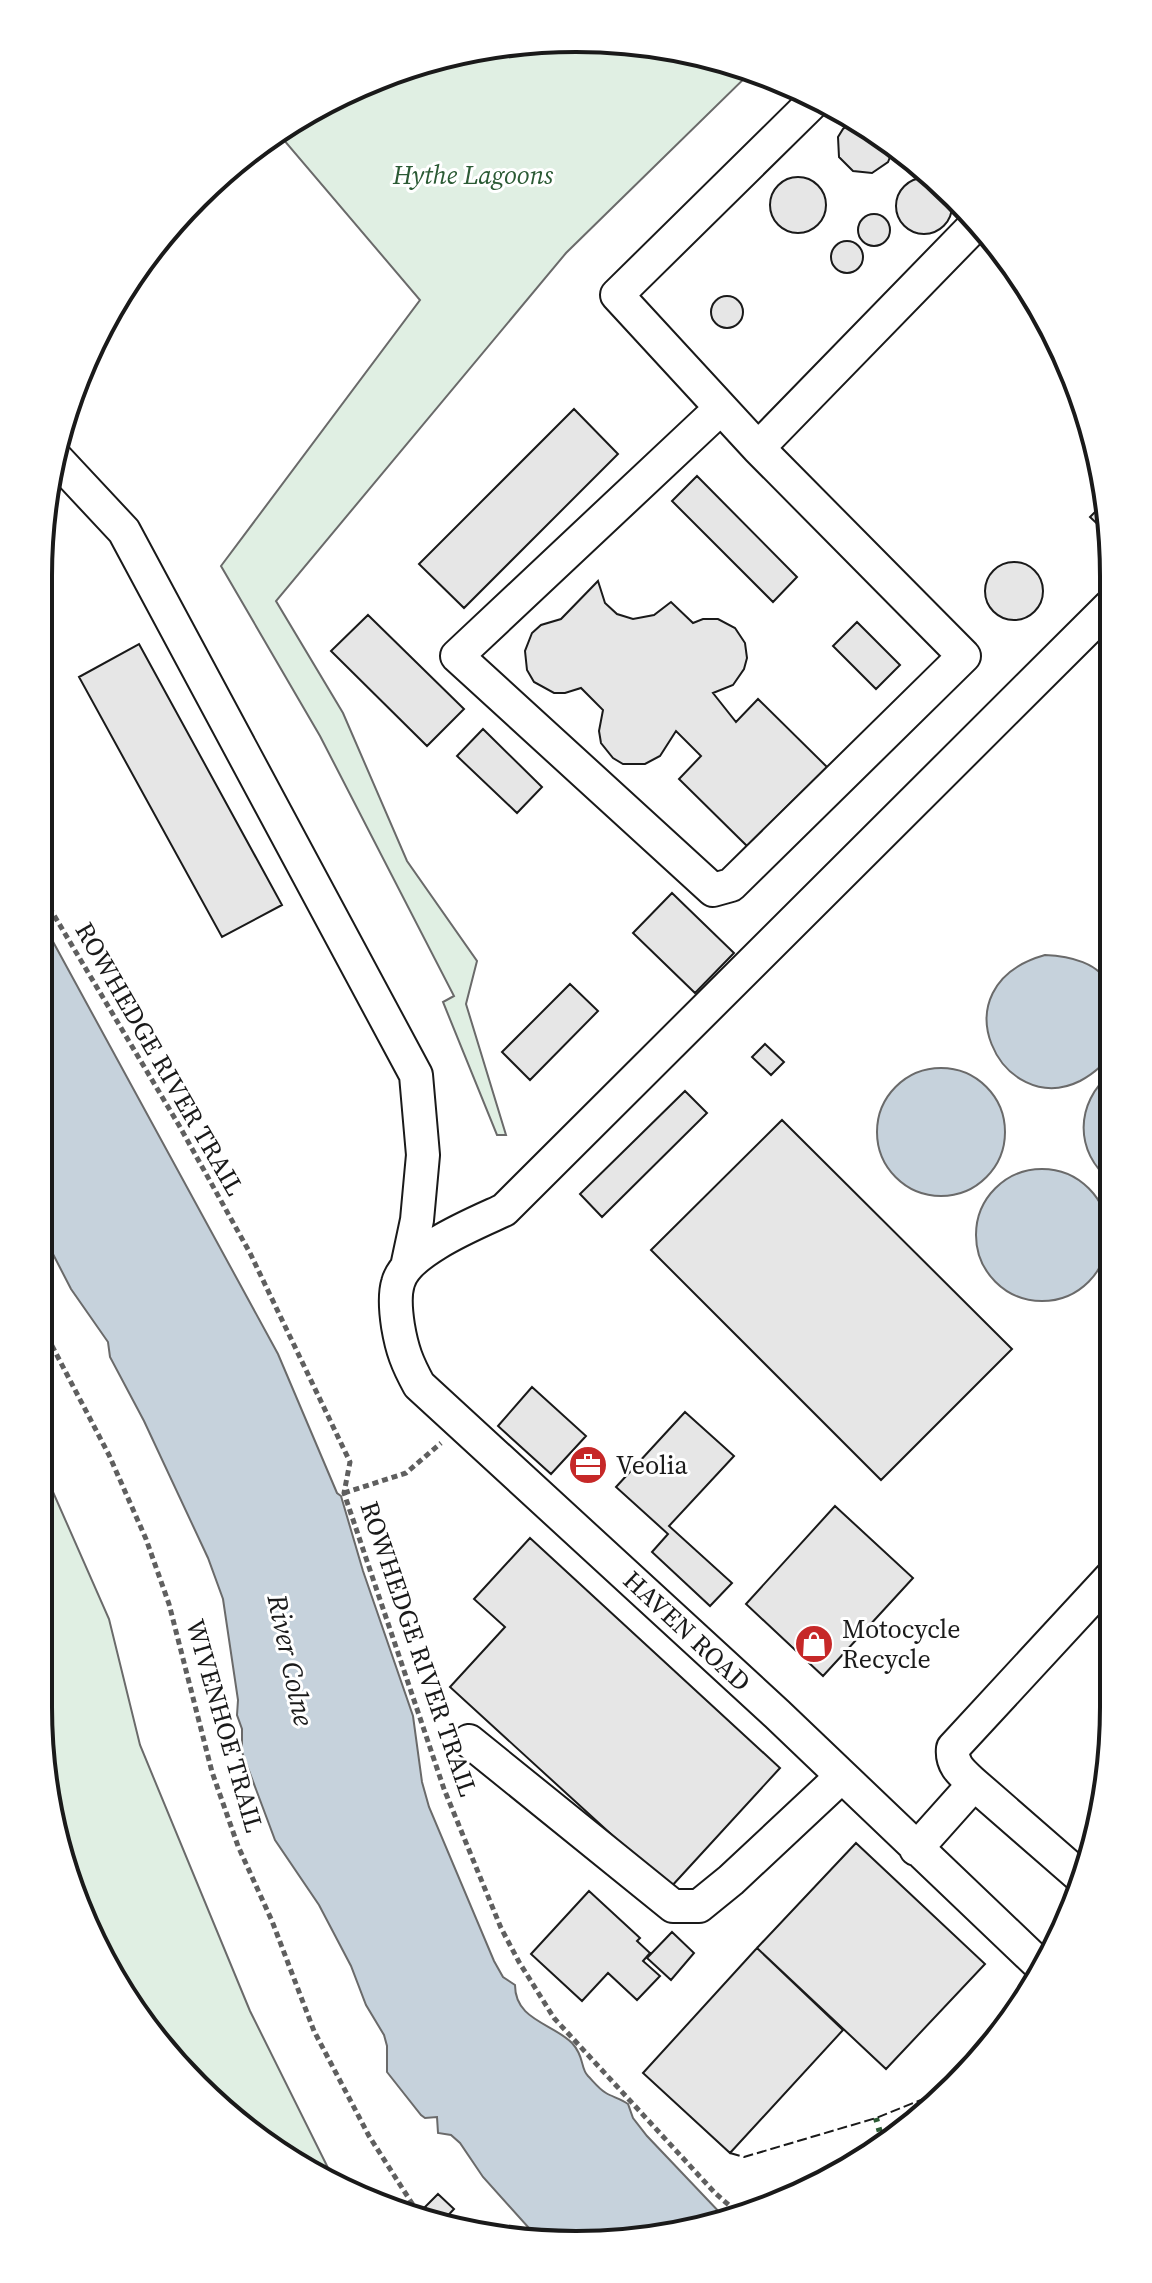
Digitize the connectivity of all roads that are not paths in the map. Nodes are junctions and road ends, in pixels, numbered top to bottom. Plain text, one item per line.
1 (809, 106) edge
2 (970, 231) edge
3 (721, 408) junction
4 (758, 448) junction
5 (64, 467) edge
6 (1100, 616) edge
7 (407, 1267) junction
8 (1100, 1589) edge
9 (469, 1741) dead end
10 (841, 1777) junction
11 (974, 1784) junction
12 (916, 1849) junction
13 (1073, 1871) edge
14 (1035, 1960) edge

1 - 3 street
2 - 4 street
3 - 4 street
3 - 4 street
5 - 7 street, HAVEN ROAD
6 - 7 street
7 - 10 street, HAVEN ROAD
8 - 11 street
9 - 10 street
10 - 12 street, HAVEN ROAD
11 - 12 street
11 - 13 street
12 - 14 street, HAVEN ROAD

